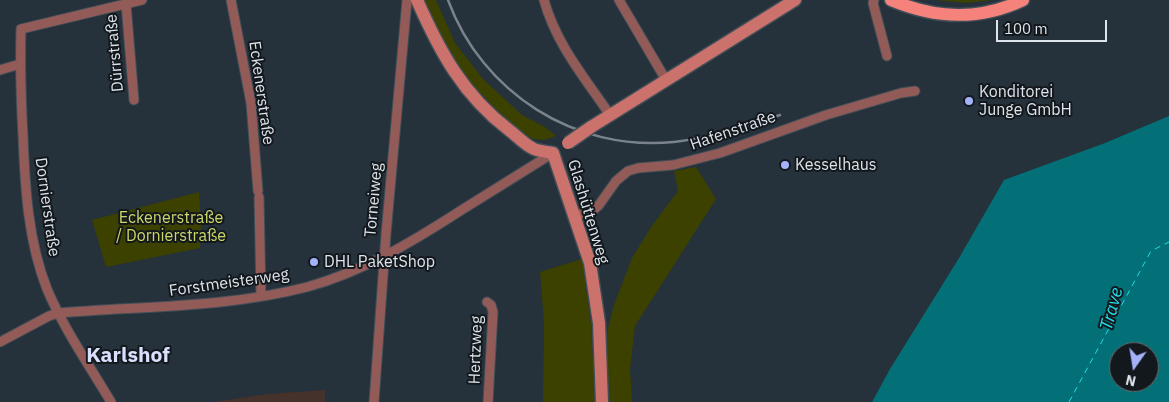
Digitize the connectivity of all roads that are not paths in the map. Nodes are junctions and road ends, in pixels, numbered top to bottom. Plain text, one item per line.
1 (142, 0) edge
2 (232, 0) edge
3 (407, 0) edge
4 (417, 0) edge
5 (544, 0) edge
6 (619, 0) edge
7 (795, 0) edge
8 (874, 0) edge
9 (891, 0) edge
10 (1024, 0) edge
11 (126, 4) junction
12 (887, 56) dead end
13 (20, 64) junction
14 (0, 70) edge
15 (666, 80) junction
16 (915, 91) dead end
17 (134, 100) dead end
18 (610, 115) junction
19 (553, 153) junction
20 (575, 215) junction
21 (384, 256) junction
22 (261, 296) junction
23 (487, 302) dead end
24 (58, 313) junction
25 (0, 342) edge
26 (111, 402) edge
27 (374, 402) edge
28 (488, 402) edge
29 (602, 402) edge

1 - 11 street
2 - 22 street, Eckenerstraße
3 - 21 street, Torneiweg
4 - 19 street, Glashüttenweg
5 - 18 street
6 - 15 street
7 - 15 street
8 - 12 street
9 - 10 main road
11 - 13 street, Dornierstraße
11 - 17 street, Dürrstraße
13 - 14 street
13 - 24 street, Dornierstraße
15 - 18 street
16 - 20 street, Hafenstraße
18 - 19 street, bridge
19 - 20 street, Glashüttenweg
19 - 21 street, Forstmeisterweg
20 - 29 street, Glashüttenweg
21 - 22 street, Forstmeisterweg
21 - 27 street, Torneiweg
22 - 24 street, Forstmeisterweg
23 - 28 street, Hertzweg
24 - 25 street, Forstmeisterweg
24 - 26 street, Dornierstraße

